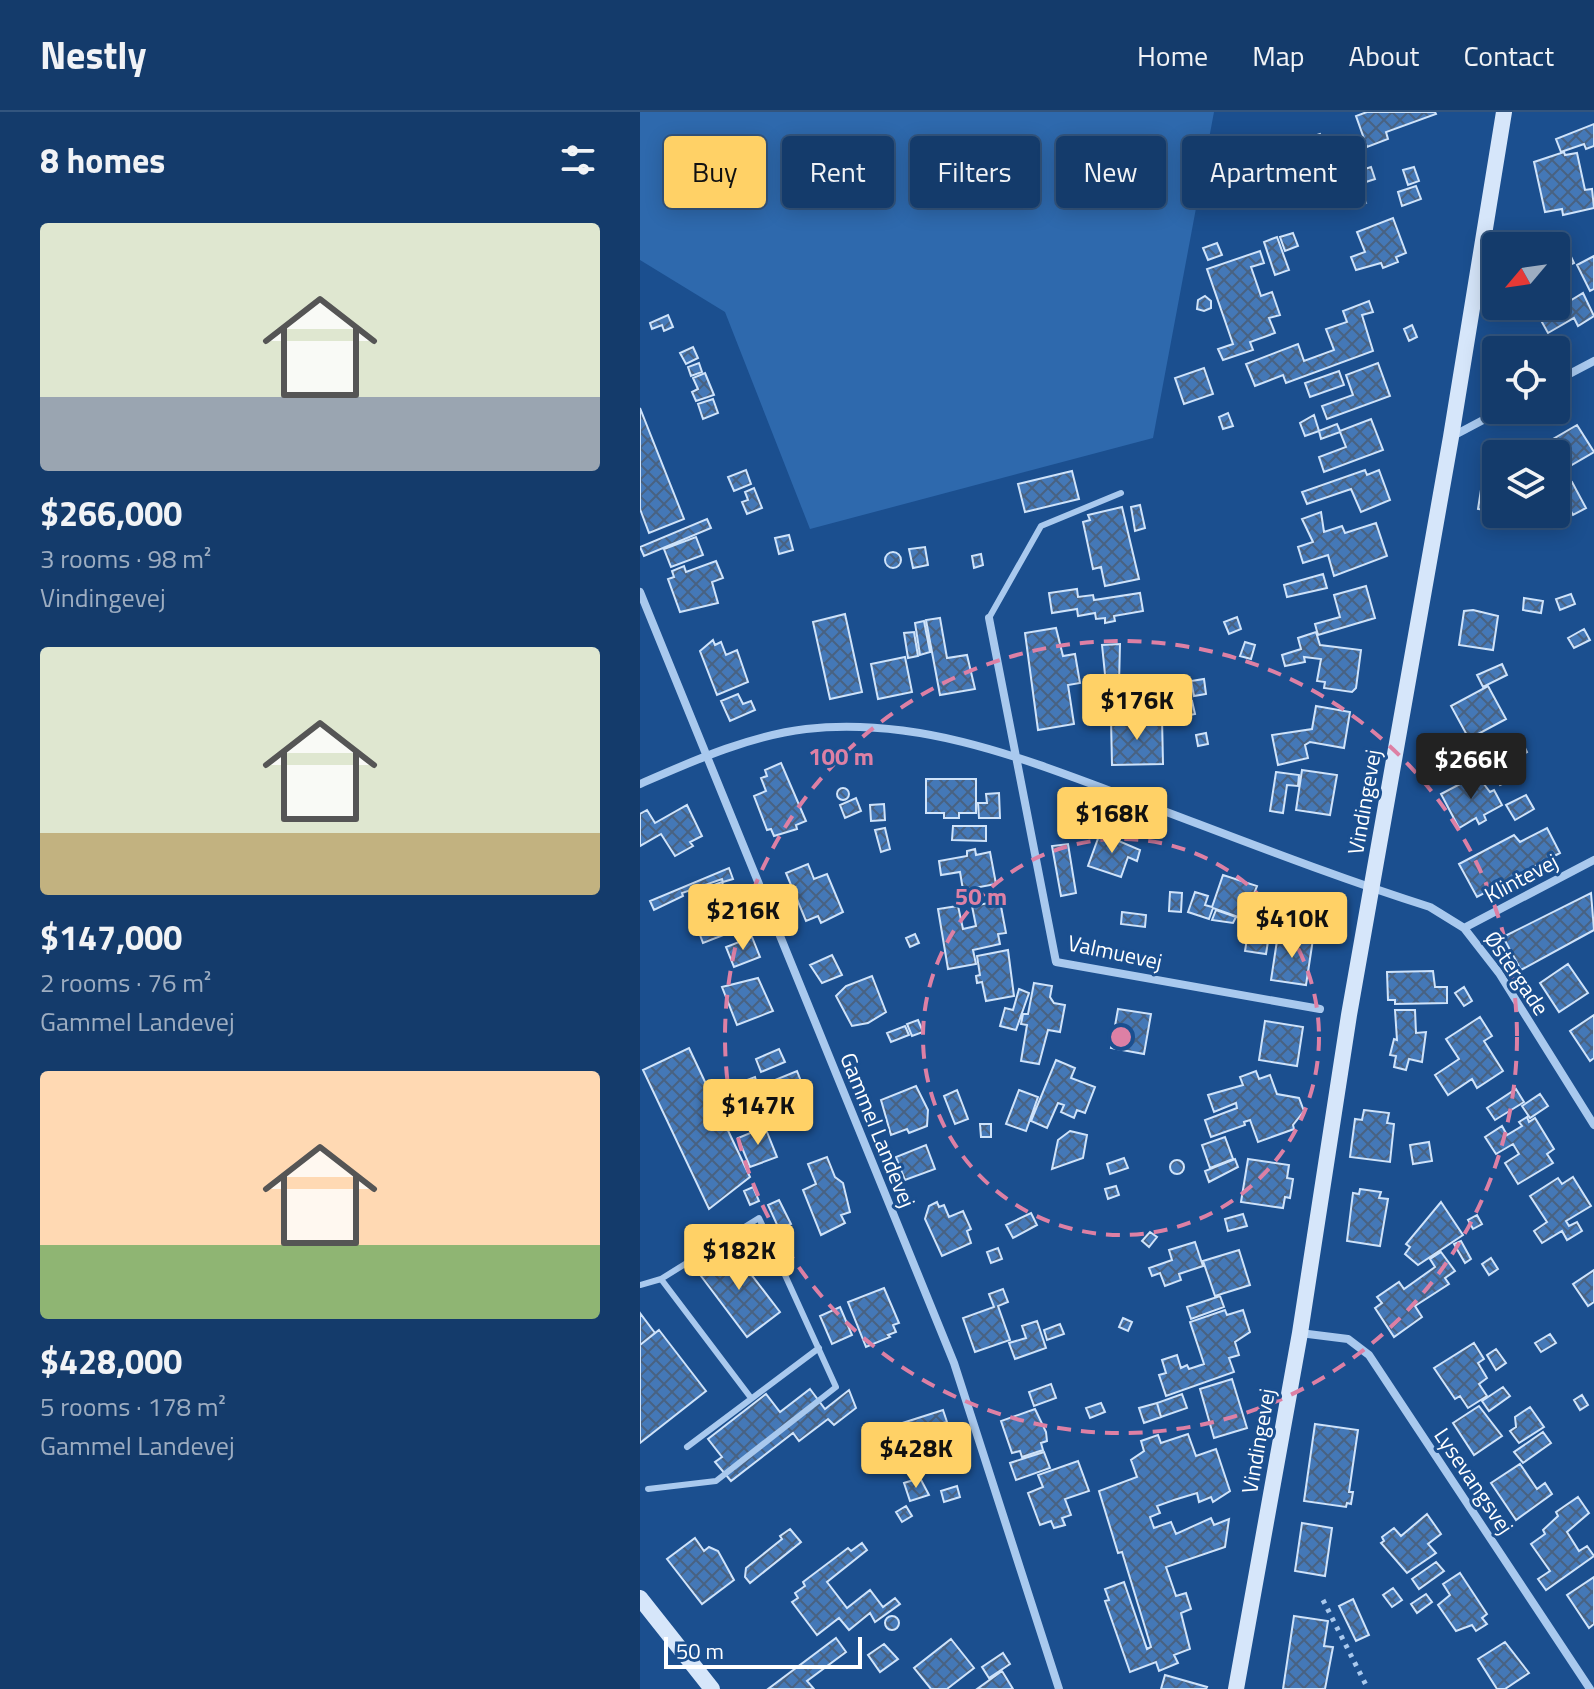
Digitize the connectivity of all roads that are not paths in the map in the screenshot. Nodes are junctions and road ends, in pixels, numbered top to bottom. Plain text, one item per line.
1 (1504, 112) edge
2 (1594, 361) edge
3 (1570, 374) edge
4 (1482, 421) edge
5 (1451, 437) junction
6 (1121, 493) dead end
7 (640, 592) edge
8 (989, 618) joint
9 (707, 755) junction
10 (1015, 756) junction
11 (640, 784) edge
12 (1594, 860) edge
13 (1371, 888) junction
14 (1464, 928) junction
15 (1320, 1009) dead end
16 (1594, 1125) edge
17 (661, 1279) junction
18 (640, 1285) edge
19 (1300, 1333) junction
20 (819, 1348) junction
21 (751, 1398) junction
22 (687, 1447) dead end
23 (648, 1489) dead end
24 (640, 1598) edge
25 (712, 1689) edge
26 (1059, 1689) edge
27 (1236, 1689) edge
28 (1590, 1689) edge

1 - 5 street, Vindingevej
2 - 3 street
4 - 5 street
5 - 13 street, Vindingevej
6 - 8 lane
7 - 9 street, Gammel Landevej
8 - 10 street, Valmuevej
9 - 10 street, Østergade
9 - 11 street, Østergade
9 - 26 street, Gammel Landevej
10 - 13 street, Østergade
10 - 15 street, Valmuevej
12 - 14 street, Klintevej
13 - 14 street, Østergade
13 - 19 street, Vindingevej
14 - 16 street, Østergade
17 - 18 lane
17 - 20 lane
17 - 21 lane
19 - 27 street, Vindingevej
19 - 28 street, Lysevangsvej
20 - 21 lane
20 - 23 lane
21 - 22 lane
24 - 25 street

